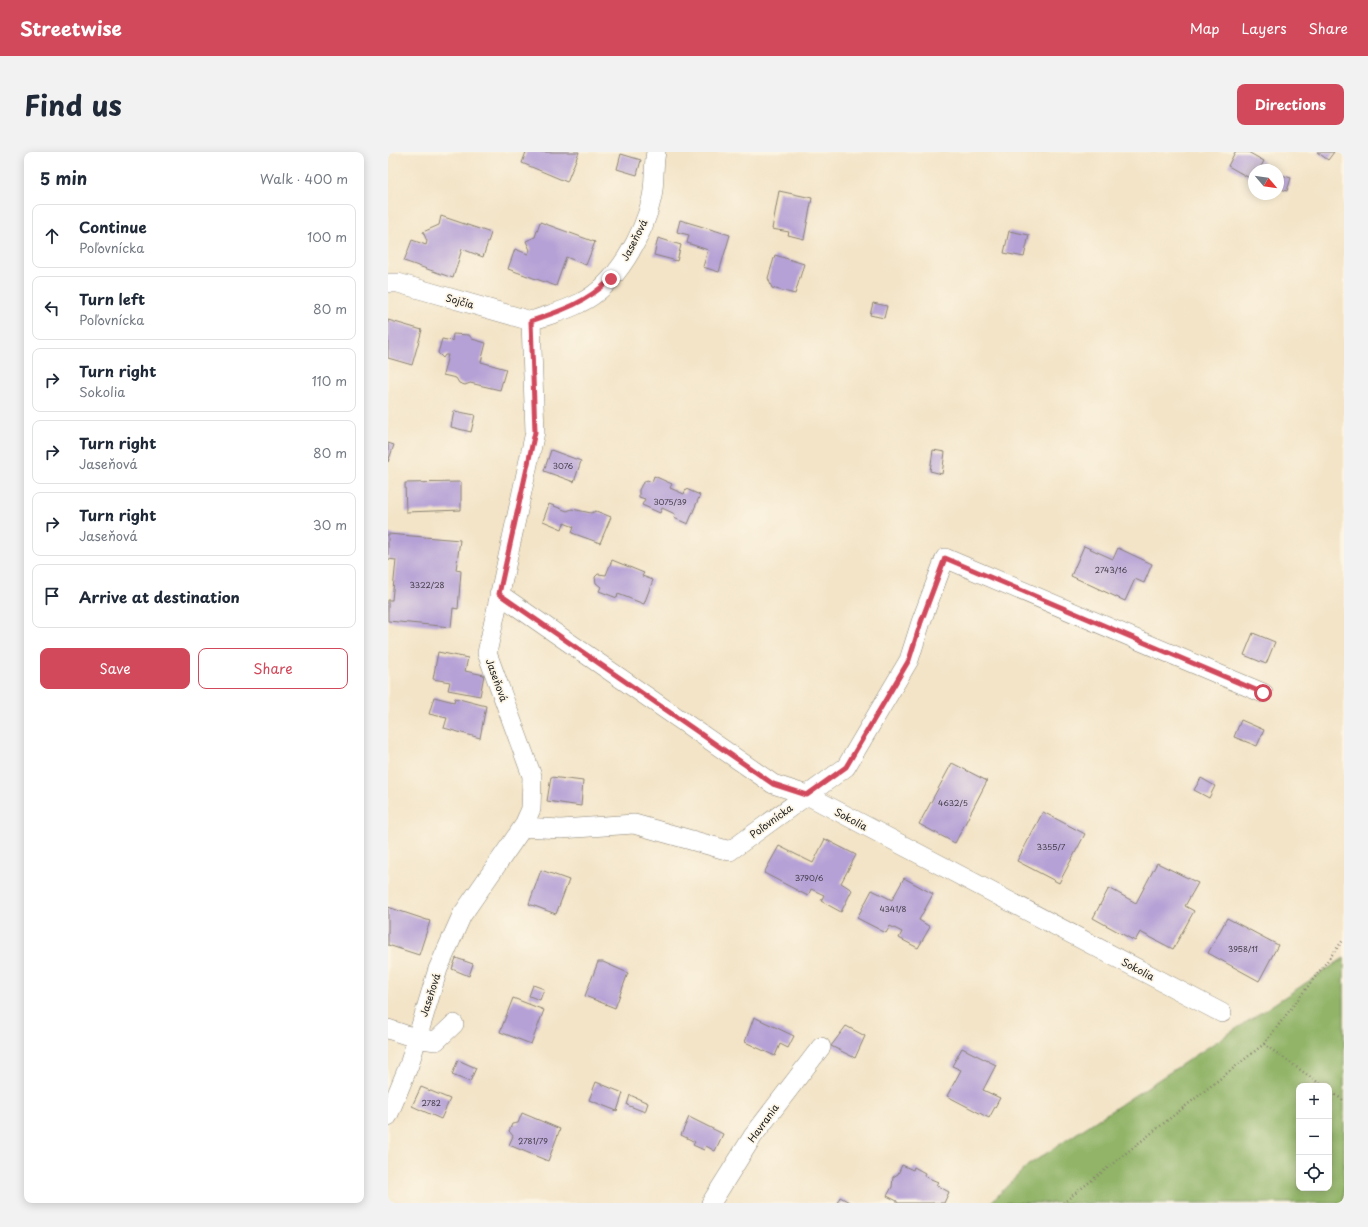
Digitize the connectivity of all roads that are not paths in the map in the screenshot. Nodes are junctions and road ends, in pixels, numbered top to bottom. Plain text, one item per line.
1 (656, 152) edge
2 (388, 282) edge
3 (531, 321) junction
4 (499, 594) junction
5 (1263, 693) dead end
6 (807, 795) junction
7 (522, 826) junction
8 (1222, 1013) dead end
9 (454, 1024) dead end
10 (388, 1029) edge
11 (415, 1038) junction
12 (821, 1047) dead end
13 (388, 1116) edge
14 (711, 1203) edge

1 - 3 street, Jaseňová
2 - 3 street, Sojčia
3 - 4 street, Jaseňová
4 - 6 street, Sokolia
4 - 7 street, Jaseňová
5 - 6 street, Poľovnícka
6 - 7 street, Poľovnícka
6 - 8 street, Sokolia
7 - 11 street, Jaseňová
9 - 11 street
10 - 11 street
11 - 13 street, Jaseňová
12 - 14 street, Havrania

